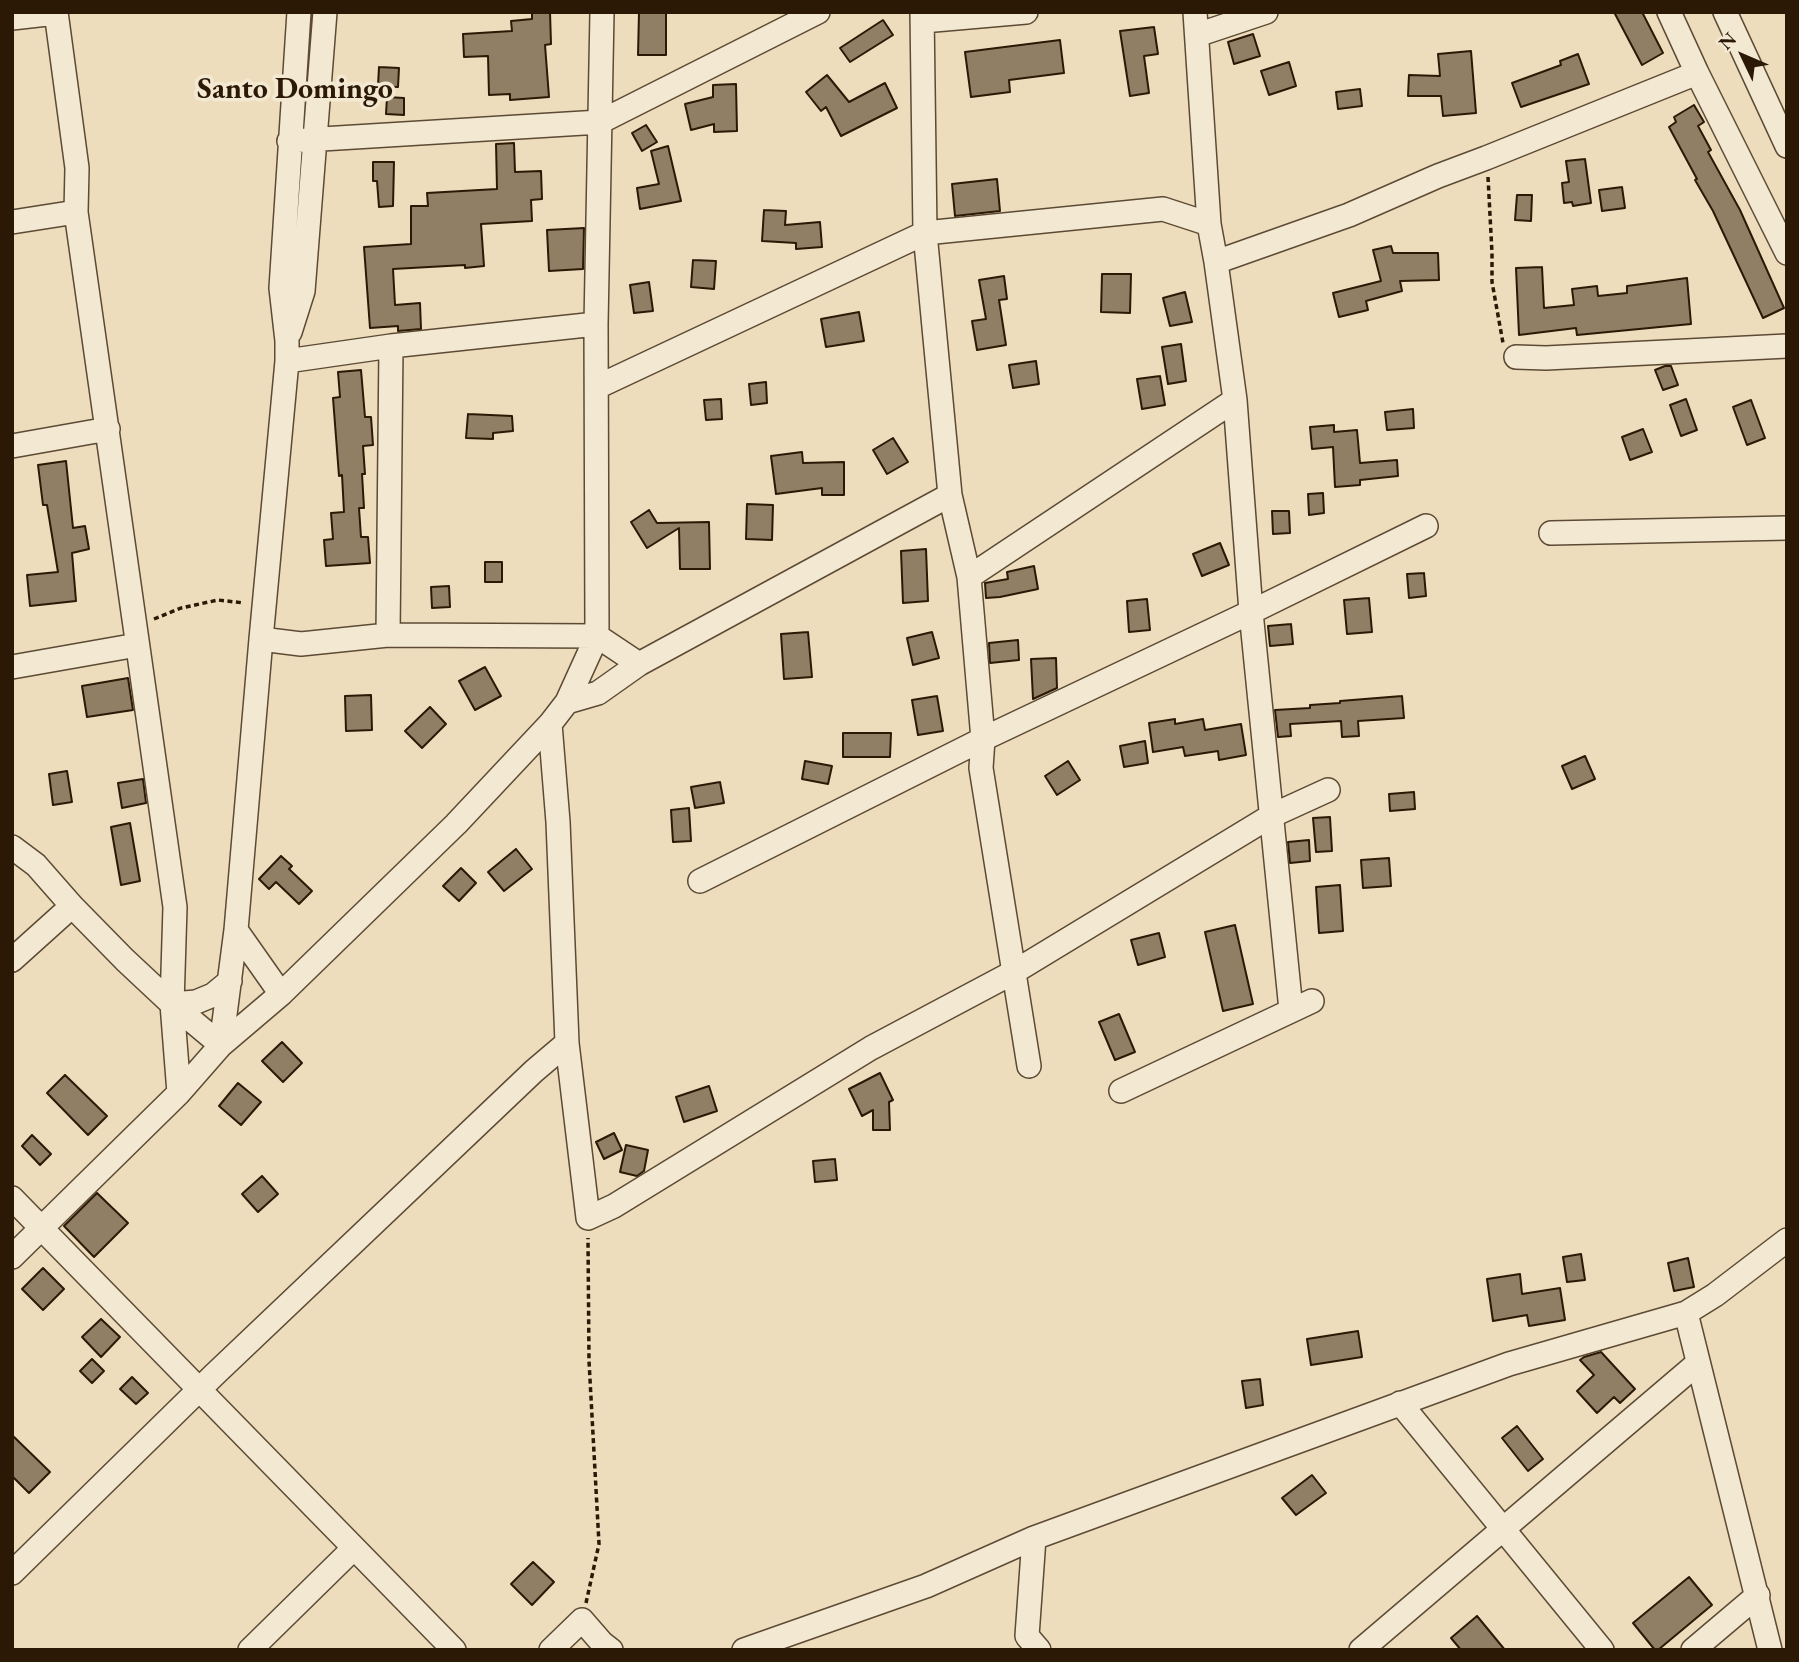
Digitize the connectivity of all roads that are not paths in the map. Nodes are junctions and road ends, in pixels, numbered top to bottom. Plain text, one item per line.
1 (299, 12) edge
2 (325, 12) edge
3 (602, 12) edge
4 (818, 12) edge
5 (1026, 12) edge
6 (1265, 12) edge
7 (1669, 12) edge
8 (1725, 12) edge
9 (56, 13) edge
10 (922, 17) edge
11 (12, 18) edge
12 (1196, 23) edge
13 (1697, 73) junction
14 (600, 122) junction
15 (289, 141) junction
16 (316, 141) junction
17 (1787, 146) edge
18 (76, 212) junction
19 (12, 222) edge
20 (1209, 224) junction
21 (925, 233) junction
22 (1787, 253) edge
23 (1216, 262) junction
24 (596, 324) junction
25 (391, 346) junction
26 (1787, 346) edge
27 (287, 351) junction
28 (1516, 357) road end
29 (597, 387) junction
30 (1235, 400) junction
31 (108, 429) junction
32 (12, 446) edge
33 (950, 495) junction
34 (1426, 526) dead end
35 (1787, 528) edge
36 (1551, 533) dead end
37 (969, 577) junction
38 (1251, 612) junction
39 (388, 635) junction
40 (136, 636) junction
41 (597, 636) junction
42 (261, 639) junction
43 (639, 664) junction
44 (12, 667) edge
45 (567, 702) junction
46 (550, 724) junction
47 (983, 739) junction
48 (1328, 790) dead end
49 (1271, 816) junction
50 (12, 847) edge
51 (700, 881) dead end
52 (72, 906) junction
53 (236, 930) junction
54 (12, 960) edge
55 (1014, 972) junction
56 (230, 981) junction
57 (281, 994) junction
58 (1312, 1000) dead end
59 (172, 1004) junction
60 (1291, 1010) junction
61 (567, 1043) junction
62 (222, 1045) junction
63 (1029, 1066) dead end
64 (1121, 1091) dead end
65 (179, 1094) junction
66 (12, 1198) edge
67 (42, 1228) junction
68 (1787, 1240) edge
69 (12, 1256) edge
70 (1686, 1313) junction
71 (1698, 1363) junction
72 (199, 1390) junction
73 (1400, 1403) junction
74 (1503, 1530) junction
75 (1034, 1538) junction
76 (354, 1548) junction
77 (12, 1573) edge
78 (1758, 1595) junction
79 (1026, 1645) edge
80 (250, 1650) edge
81 (454, 1650) edge
82 (551, 1650) edge
83 (611, 1650) edge
84 (744, 1650) edge
85 (1361, 1650) edge
86 (1602, 1650) edge
87 (1693, 1650) edge
88 (1770, 1650) edge

1 - 15 street
2 - 16 street
3 - 14 street
4 - 14 street
5 - 10 street
6 - 12 street
7 - 13 street
8 - 17 street
9 - 11 street
9 - 18 street
10 - 21 street
12 - 20 street
13 - 22 street
13 - 23 street
14 - 16 street
14 - 24 street
15 - 16 street
15 - 27 street
16 - 27 street
18 - 19 street
18 - 31 street
20 - 21 street
20 - 23 street
21 - 29 street
21 - 33 street
23 - 30 street
24 - 25 street
24 - 29 street
25 - 27 street
25 - 39 street
26 - 28 street
27 - 42 street
29 - 41 street
30 - 37 street
30 - 38 street
31 - 32 street
31 - 40 street
33 - 37 street
33 - 43 street
34 - 38 street
35 - 36 street
37 - 47 street
38 - 47 street
38 - 49 street
39 - 41 street
39 - 42 street
40 - 44 street
40 - 59 street
41 - 43 street
41 - 45 street
42 - 53 street
43 - 45 street
45 - 46 street
46 - 57 street
46 - 61 street
47 - 51 street
47 - 55 street
48 - 49 street
49 - 55 street
49 - 60 street
50 - 52 street
52 - 54 street
52 - 59 street
53 - 56 street
53 - 57 street
55 - 61 street
55 - 63 street
56 - 59 street
56 - 62 street
57 - 62 street
58 - 60 street
59 - 62 street
59 - 65 street
60 - 64 street
61 - 72 street
62 - 65 street
65 - 67 street
66 - 67 street
67 - 69 street
67 - 72 street
68 - 70 street
70 - 71 street
70 - 73 street
71 - 74 street
71 - 78 street
72 - 76 street
72 - 77 street
73 - 74 street
73 - 75 street
74 - 85 street
74 - 86 street
75 - 79 street
75 - 84 street
76 - 80 street
76 - 81 street
78 - 87 street
78 - 88 street
82 - 83 street

